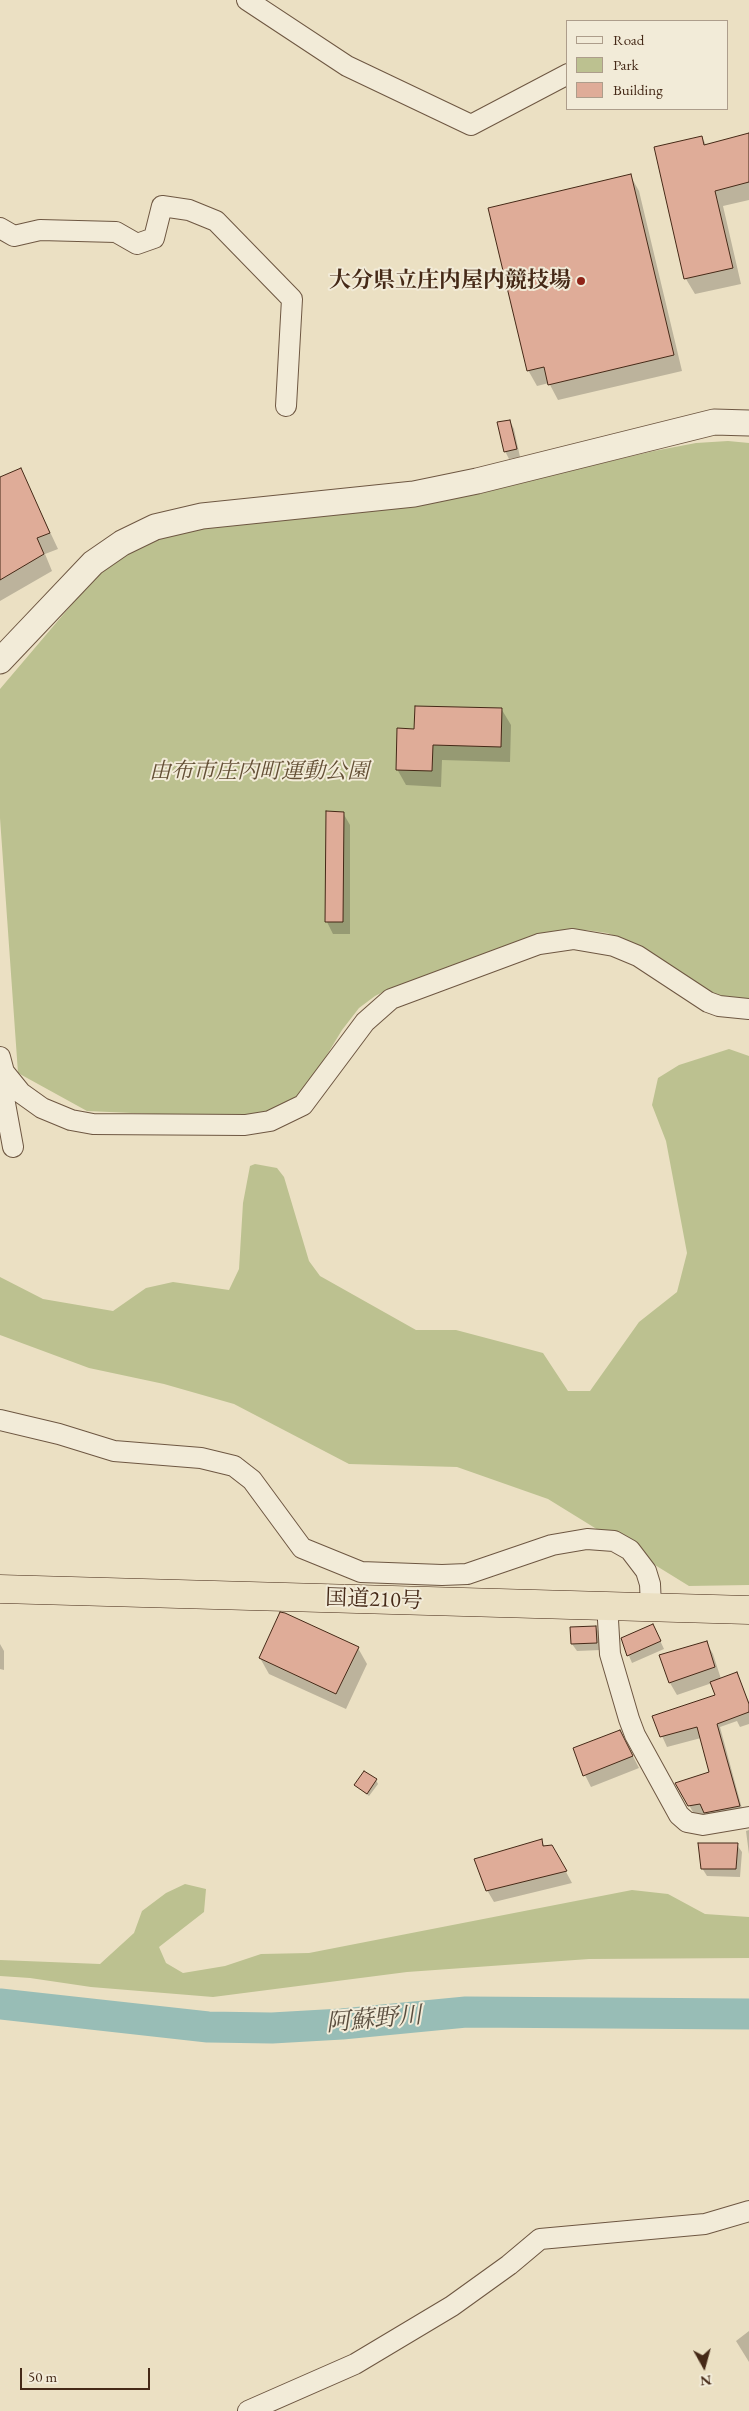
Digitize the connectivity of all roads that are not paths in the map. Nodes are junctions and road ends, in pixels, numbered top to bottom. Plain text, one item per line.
1 (247, 0) edge
2 (566, 75) edge
3 (0, 228) edge
4 (286, 406) dead end
5 (749, 423) edge
6 (0, 661) edge
7 (749, 1009) edge
8 (0, 1057) edge
9 (0, 1076) edge
10 (13, 1147) dead end
11 (0, 1420) edge
12 (0, 1589) edge
13 (610, 1606) junction
14 (650, 1607) junction
15 (749, 1610) edge
16 (749, 1817) edge
17 (749, 2211) edge
18 (248, 2411) edge

1 - 2 street
3 - 4 street
5 - 6 street
7 - 8 street
9 - 10 street
11 - 14 street
12 - 13 highway, 国道210号
13 - 14 highway, 国道210号
13 - 16 street
14 - 15 highway, 国道210号
17 - 18 street

